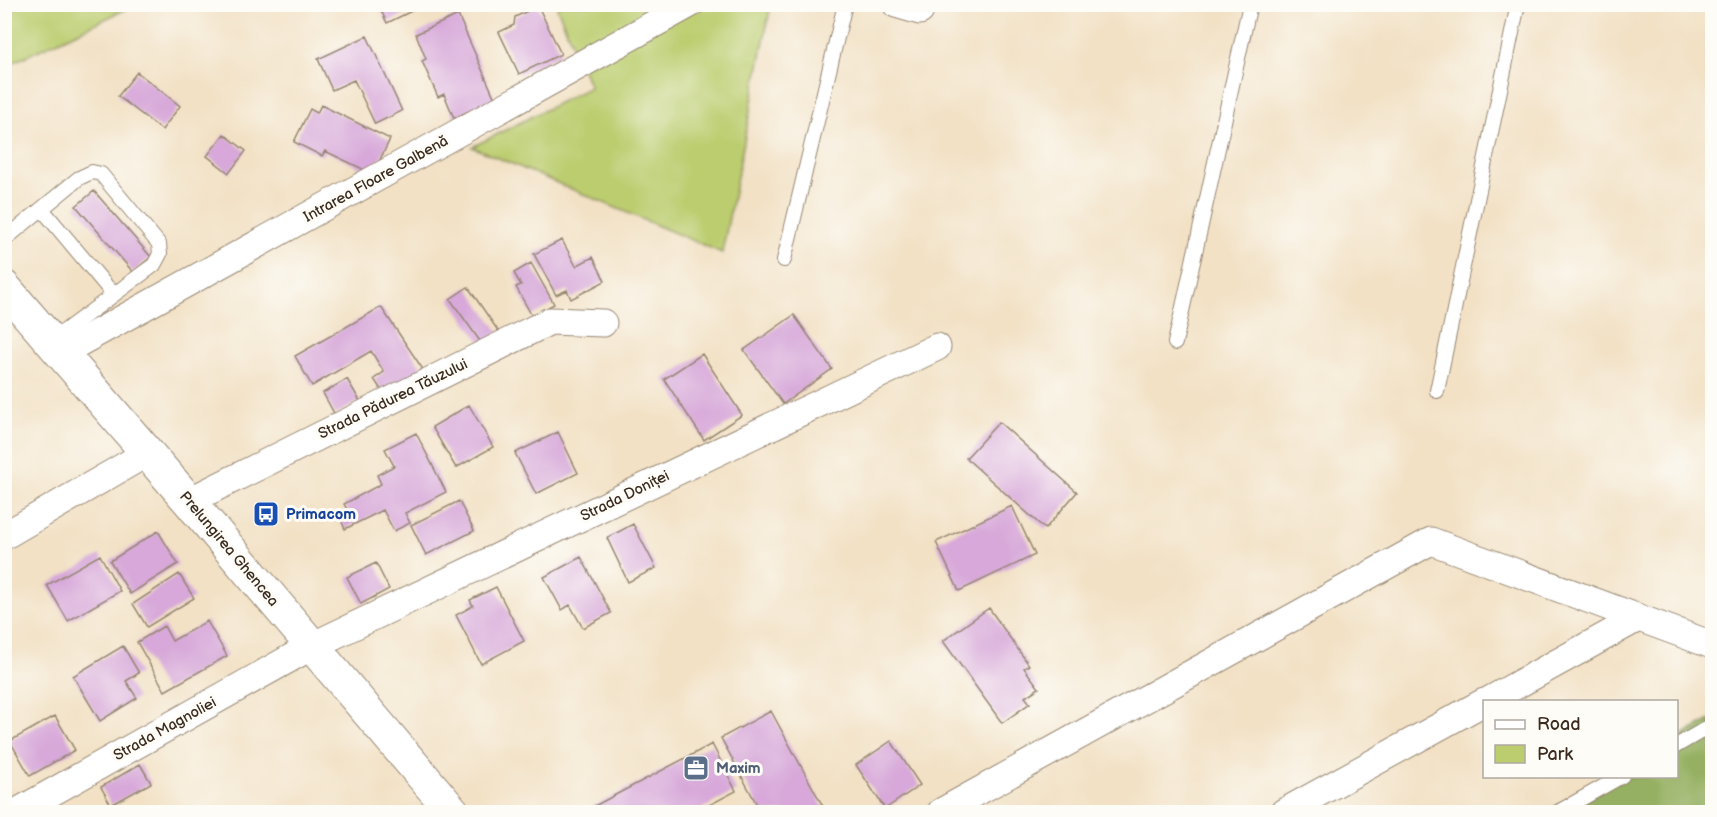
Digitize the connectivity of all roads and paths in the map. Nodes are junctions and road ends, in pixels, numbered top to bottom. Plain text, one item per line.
1 (690, 4) edge
2 (845, 4) edge
3 (1250, 4) edge
4 (1518, 4) edge
5 (42, 209) junction
6 (4, 240) edge
7 (784, 260) dead end
8 (4, 287) edge
9 (113, 294) junction
10 (603, 323) dead end
11 (1175, 343) dead end
12 (937, 346) dead end
13 (56, 347) junction
14 (1437, 391) dead end
15 (147, 453) junction
16 (189, 501) junction
17 (4, 536) edge
18 (1638, 618) junction
19 (1713, 645) edge
20 (312, 646) junction
21 (1489, 700) edge
22 (1483, 703) edge
23 (1713, 725) edge
24 (1678, 745) edge
25 (1620, 778) edge
26 (17, 813) edge
27 (453, 813) edge
28 (942, 813) edge
29 (1284, 813) edge
30 (1558, 813) edge

1 - 13 street, Intrarea Floare Galbenă
2 - 7 lane
3 - 11 lane
4 - 14 lane
5 - 6 lane
5 - 9 lane
5 - 9 lane
8 - 13 main road, Prelungirea Ghencea
9 - 13 lane
10 - 16 street, Strada Pădurea Tăuzului
12 - 20 street, Strada Doniței
13 - 15 main road, Prelungirea Ghencea
15 - 16 main road, Prelungirea Ghencea
15 - 17 street
16 - 20 main road, Prelungirea Ghencea
18 - 19 street
18 - 21 street
18 - 28 street
20 - 26 street, Strada Magnoliei
20 - 27 main road, Prelungirea Ghencea
22 - 29 street
23 - 24 lane
25 - 30 lane

